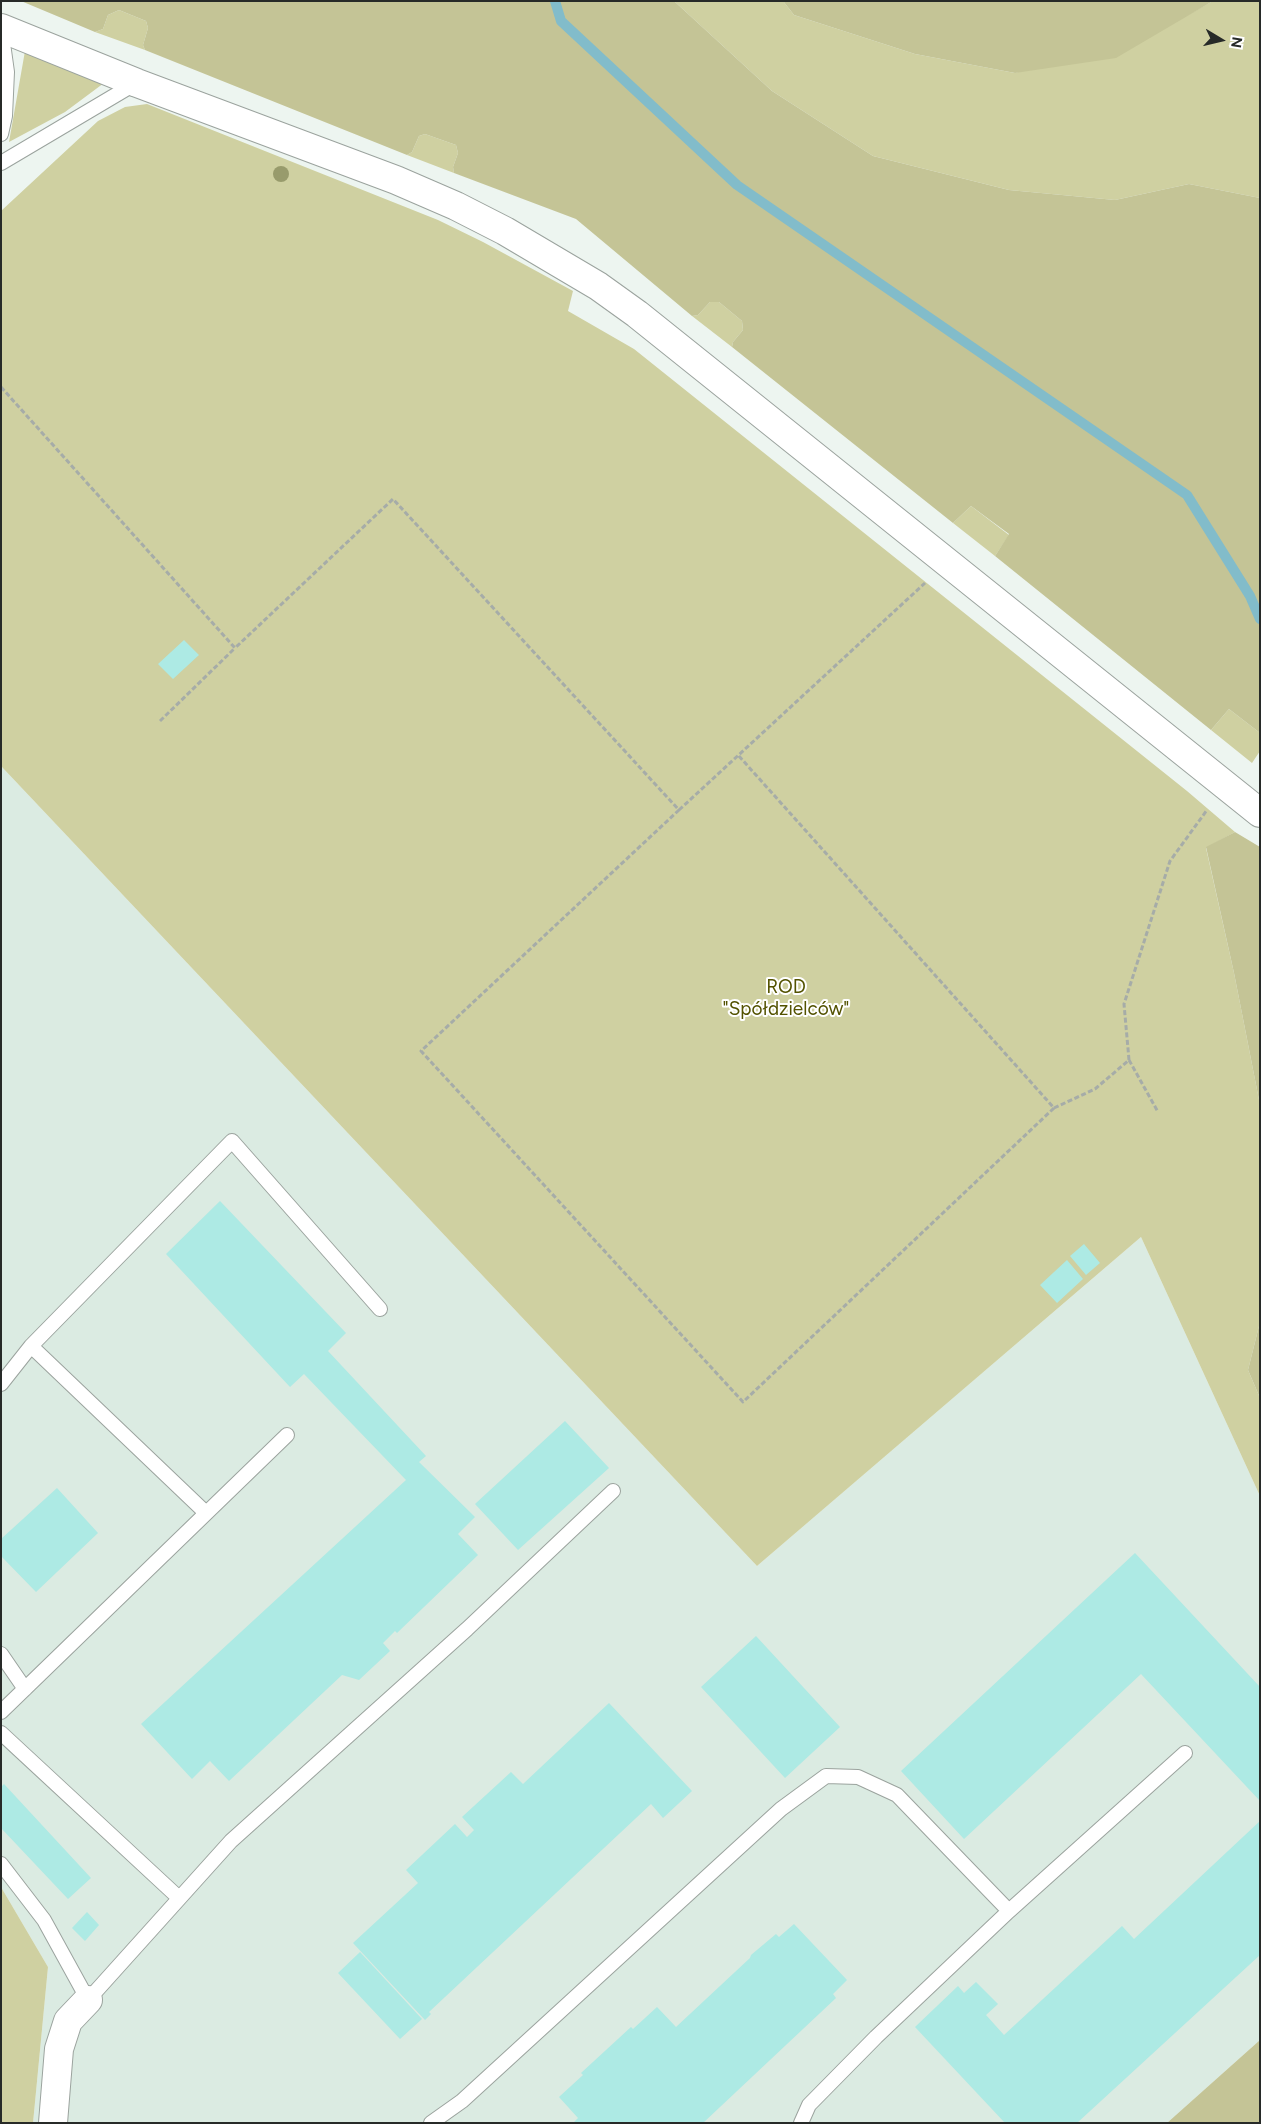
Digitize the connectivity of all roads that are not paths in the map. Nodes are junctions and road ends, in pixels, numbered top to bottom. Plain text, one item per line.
1 (1, 29) edge
2 (137, 82) junction
3 (1, 134) edge
4 (1, 162) edge
5 (1260, 813) edge
6 (380, 1309) dead end
7 (31, 1346) junction
8 (1, 1384) edge
9 (287, 1435) dead end
10 (613, 1491) dead end
11 (206, 1513) junction
12 (1, 1654) edge
13 (25, 1689) junction
14 (1, 1712) edge
15 (1, 1733) edge
16 (1185, 1753) dead end
17 (1, 1864) edge
18 (178, 1898) junction
19 (1009, 1910) junction
20 (88, 2000) junction
21 (54, 2123) edge
22 (431, 2123) edge
23 (801, 2123) edge

1 - 2 street
1 - 3 lane
2 - 4 lane
2 - 5 street
6 - 7 lane
7 - 8 lane
7 - 11 lane
9 - 11 lane
10 - 18 lane
11 - 13 lane
12 - 13 lane
13 - 14 lane
15 - 18 lane
16 - 19 lane
17 - 20 lane
18 - 20 lane
19 - 22 lane
19 - 23 lane
20 - 21 street

